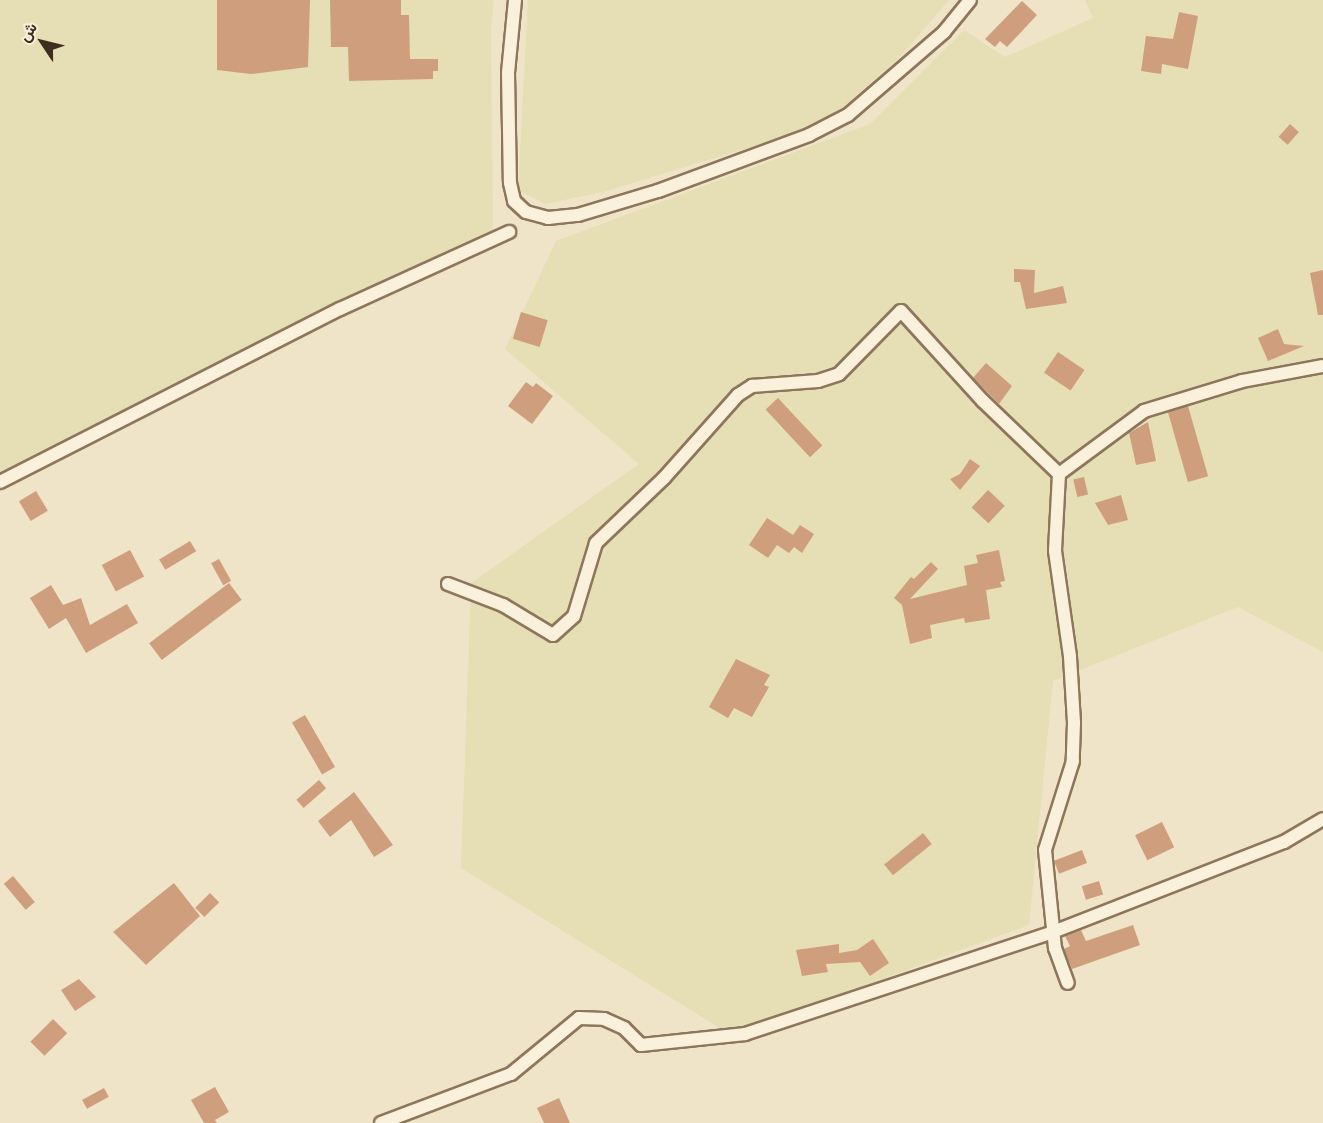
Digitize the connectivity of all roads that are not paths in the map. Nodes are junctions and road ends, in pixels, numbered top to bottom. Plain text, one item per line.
1 (515, 0) edge
2 (970, 0) edge
3 (509, 232) dead end
4 (1323, 366) edge
5 (1059, 474) junction
6 (0, 482) edge
7 (448, 584) dead end
8 (1323, 819) edge
9 (1053, 932) junction
10 (1068, 984) dead end
11 (381, 1123) edge

1 - 2 street
3 - 6 street
4 - 5 street
5 - 7 street
5 - 9 street
8 - 9 street
9 - 10 street
9 - 11 street

